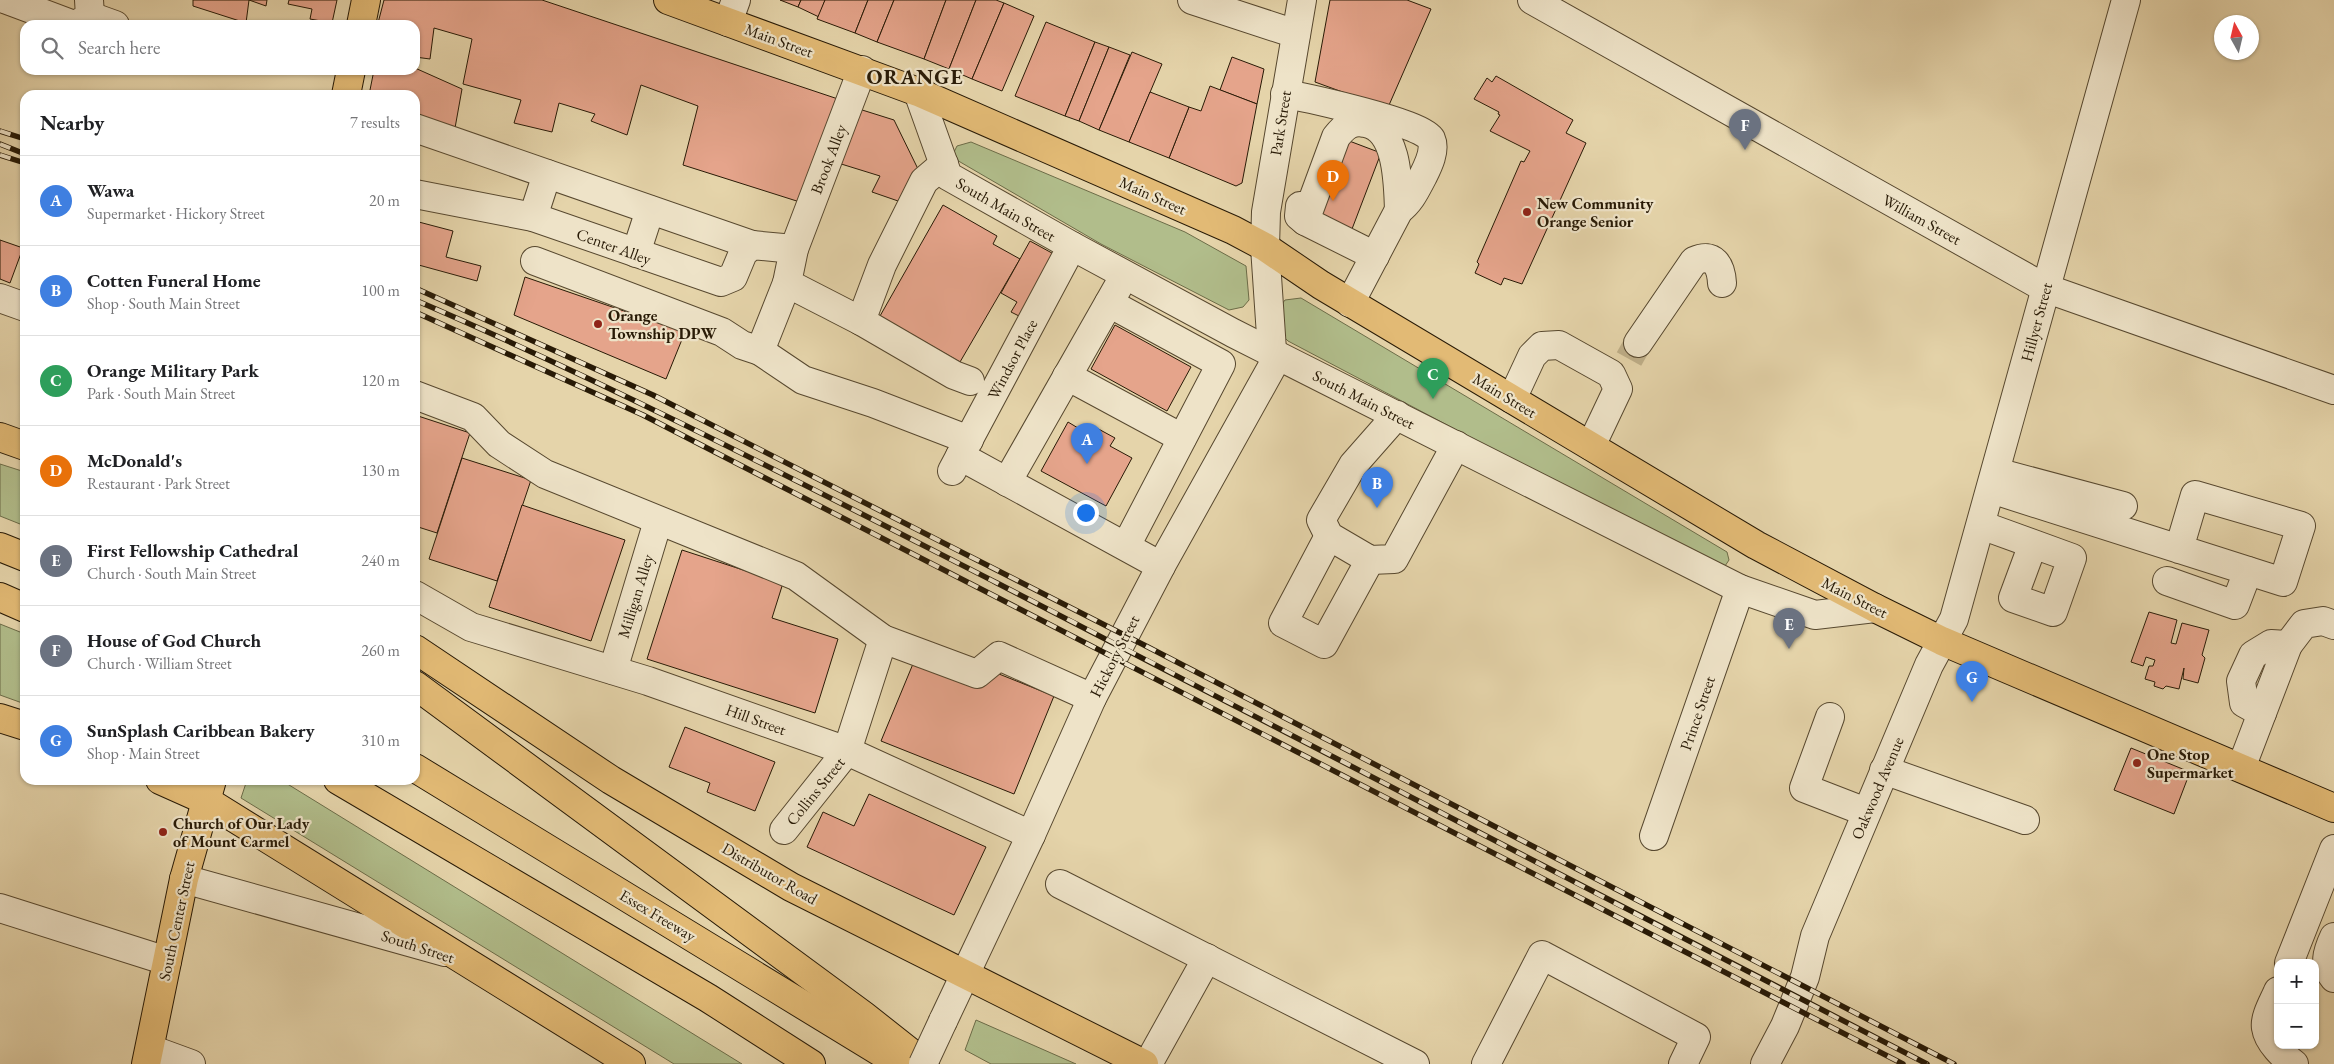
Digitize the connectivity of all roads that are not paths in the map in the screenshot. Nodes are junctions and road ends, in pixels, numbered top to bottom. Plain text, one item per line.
1 (7, 0) edge
2 (366, 0) edge
3 (668, 0) edge
4 (1192, 0) edge
5 (1302, 0) edge
6 (1532, 0) edge
7 (2126, 0) edge
8 (1220, 4) edge
9 (732, 11) edge
10 (82, 17) edge
11 (95, 20) edge
12 (361, 20) edge
13 (1296, 34) junction
14 (862, 70) junction
15 (350, 75) edge
16 (347, 90) edge
17 (918, 92) junction
18 (1298, 97) junction
19 (1351, 110) junction
20 (1329, 124) junction
21 (420, 130) edge
22 (944, 164) junction
23 (548, 174) junction
24 (420, 195) edge
25 (650, 210) junction
26 (1400, 210) junction
27 (533, 217) junction
28 (1304, 221) junction
29 (752, 245) junction
30 (1072, 246) junction
31 (1266, 247) junction
32 (794, 249) junction
33 (636, 253) junction
34 (1375, 256) junction
35 (535, 261) dead end
36 (1125, 275) junction
37 (1722, 282) dead end
38 (787, 284) junction
39 (2045, 288) junction
40 (0, 298) edge
41 (1109, 303) junction
42 (1350, 303) junction
43 (20, 305) edge
44 (861, 321) junction
45 (760, 351) junction
46 (1272, 352) junction
47 (1626, 358) junction
48 (1067, 376) junction
49 (970, 381) dead end
50 (2334, 390) edge
51 (420, 397) edge
52 (1512, 399) junction
53 (1397, 415) junction
54 (0, 437) edge
55 (1182, 438) junction
56 (20, 444) edge
57 (1456, 445) junction
58 (1591, 446) junction
59 (961, 456) junction
60 (1994, 481) junction
61 (1008, 482) junction
62 (2123, 506) dead end
63 (658, 521) junction
64 (1981, 525) junction
65 (1329, 536) junction
66 (2033, 544) dead end
67 (1126, 546) junction
68 (0, 547) edge
69 (2180, 549) junction
70 (20, 555) edge
71 (1370, 560) junction
72 (1161, 566) junction
73 (2248, 571) junction
74 (2167, 581) dead end
75 (1740, 589) junction
76 (0, 597) edge
77 (420, 598) edge
78 (20, 606) edge
79 (1875, 608) junction
80 (2334, 625) edge
81 (883, 639) junction
82 (1942, 641) junction
83 (420, 652) edge
84 (613, 670) junction
85 (420, 689) edge
86 (1092, 698) junction
87 (1830, 716) dead end
88 (0, 718) edge
89 (20, 724) edge
90 (847, 752) junction
91 (2241, 768) junction
92 (1884, 770) junction
93 (420, 771) edge
94 (184, 785) edge
95 (346, 785) edge
96 (209, 790) edge
97 (2334, 808) edge
98 (1866, 812) junction
99 (2026, 820) dead end
100 (784, 830) dead end
101 (1031, 836) junction
102 (1654, 836) dead end
103 (2334, 849) edge
104 (184, 879) junction
105 (1060, 884) dead end
106 (0, 908) edge
107 (1814, 936) junction
108 (2334, 938) edge
109 (452, 954) junction
110 (1207, 958) junction
111 (2291, 959) edge
112 (167, 961) junction
113 (966, 975) junction
114 (2334, 978) edge
115 (2274, 1001) edge
116 (148, 1057) edge
117 (2283, 1061) edge
118 (191, 1064) edge
119 (631, 1064) edge
120 (810, 1064) edge
121 (900, 1064) edge
122 (924, 1064) edge
123 (1144, 1064) edge
124 (1148, 1064) edge
125 (1415, 1064) edge
126 (1486, 1064) edge
127 (1683, 1064) edge
128 (1755, 1064) edge
129 (1764, 1064) edge

1 - 10 street
2 - 12 main road
3 - 9 main road, Main Street
4 - 8 street
5 - 13 street, Park Street
6 - 39 street, William Street
7 - 39 street, Hillyer Street
8 - 13 street
9 - 14 main road, Main Street
10 - 11 street
13 - 18 street, Park Street
14 - 17 main road, Main Street
14 - 32 street, Brook Alley
15 - 16 main road
17 - 22 street, South Main Street
17 - 31 main road, Main Street
18 - 19 street
18 - 20 street
18 - 31 street, Park Street
19 - 20 street
19 - 26 street
20 - 28 street
21 - 23 street
22 - 30 street, South Main Street
22 - 44 street
23 - 25 street
23 - 27 street
24 - 27 street, Center Alley
25 - 29 street
25 - 33 street
26 - 28 street
26 - 34 street
27 - 33 street, Center Alley
28 - 34 street
29 - 32 street
29 - 33 street, Center Alley
30 - 36 street, South Main Street
30 - 59 street, Windsor Place
31 - 42 main road, Main Street
31 - 46 street, Hickory Street
32 - 38 street, Brook Alley
34 - 42 street
35 - 45 street
36 - 41 street
36 - 46 street, South Main Street
37 - 47 street
38 - 44 street
38 - 45 street, Brook Alley
39 - 50 street, William Street
39 - 60 street, Hillyer Street
40 - 43 street
41 - 48 street
41 - 55 street
42 - 52 main road, Main Street
44 - 49 street
45 - 59 street
46 - 53 street, South Main Street
46 - 72 street, Hickory Street
47 - 52 street
47 - 58 street
48 - 55 street
48 - 61 street
51 - 63 street
52 - 58 main road, Main Street
53 - 57 street, South Main Street
53 - 65 street
54 - 56 main road
55 - 67 street
57 - 71 street
57 - 75 street, South Main Street
58 - 79 main road, Main Street
59 - 61 street
60 - 62 street
60 - 64 street, Hillyer Street
60 - 69 street
61 - 67 street
63 - 81 street
63 - 84 street, Milligan Alley
64 - 66 street
64 - 82 street, Hillyer Street
65 - 71 street
65 - 71 street
67 - 72 street
68 - 70 main road
69 - 73 street
69 - 73 street
72 - 86 street, Hickory Street
73 - 74 street
75 - 79 street, South Main Street
75 - 102 street, Prince Street
76 - 78 main road
77 - 84 street, Hill Street
79 - 82 main road, Main Street
80 - 91 street
81 - 86 street
81 - 90 street
82 - 91 main road, Main Street
82 - 92 street, Oakwood Avenue
83 - 113 main road, Distributor Road
84 - 90 street, Hill Street
85 - 122 main road
86 - 101 street, Hickory Street
87 - 98 street
88 - 89 main road
90 - 100 street, Collins Street
90 - 101 street, Hill Street
91 - 97 main road, Main Street
92 - 98 street, Oakwood Avenue
92 - 99 street
93 - 121 main road, Essex Freeway
94 - 96 main road
95 - 120 main road
96 - 104 main road, South Center Street
96 - 109 main road
98 - 107 street, Oakwood Avenue
101 - 113 street, Hickory Street
103 - 111 street
104 - 109 street, South Street
104 - 112 main road, South Center Street
105 - 110 street
106 - 112 street
107 - 128 street, Oakwood Avenue
107 - 129 street, Oakwood Avenue
108 - 114 street
109 - 119 main road, South Street
110 - 124 street
110 - 125 street
112 - 116 main road, South Center Street
113 - 122 street, Hickory Street, bridge
113 - 123 main road, Distributor Road
115 - 117 street
116 - 118 street
126 - 127 street

